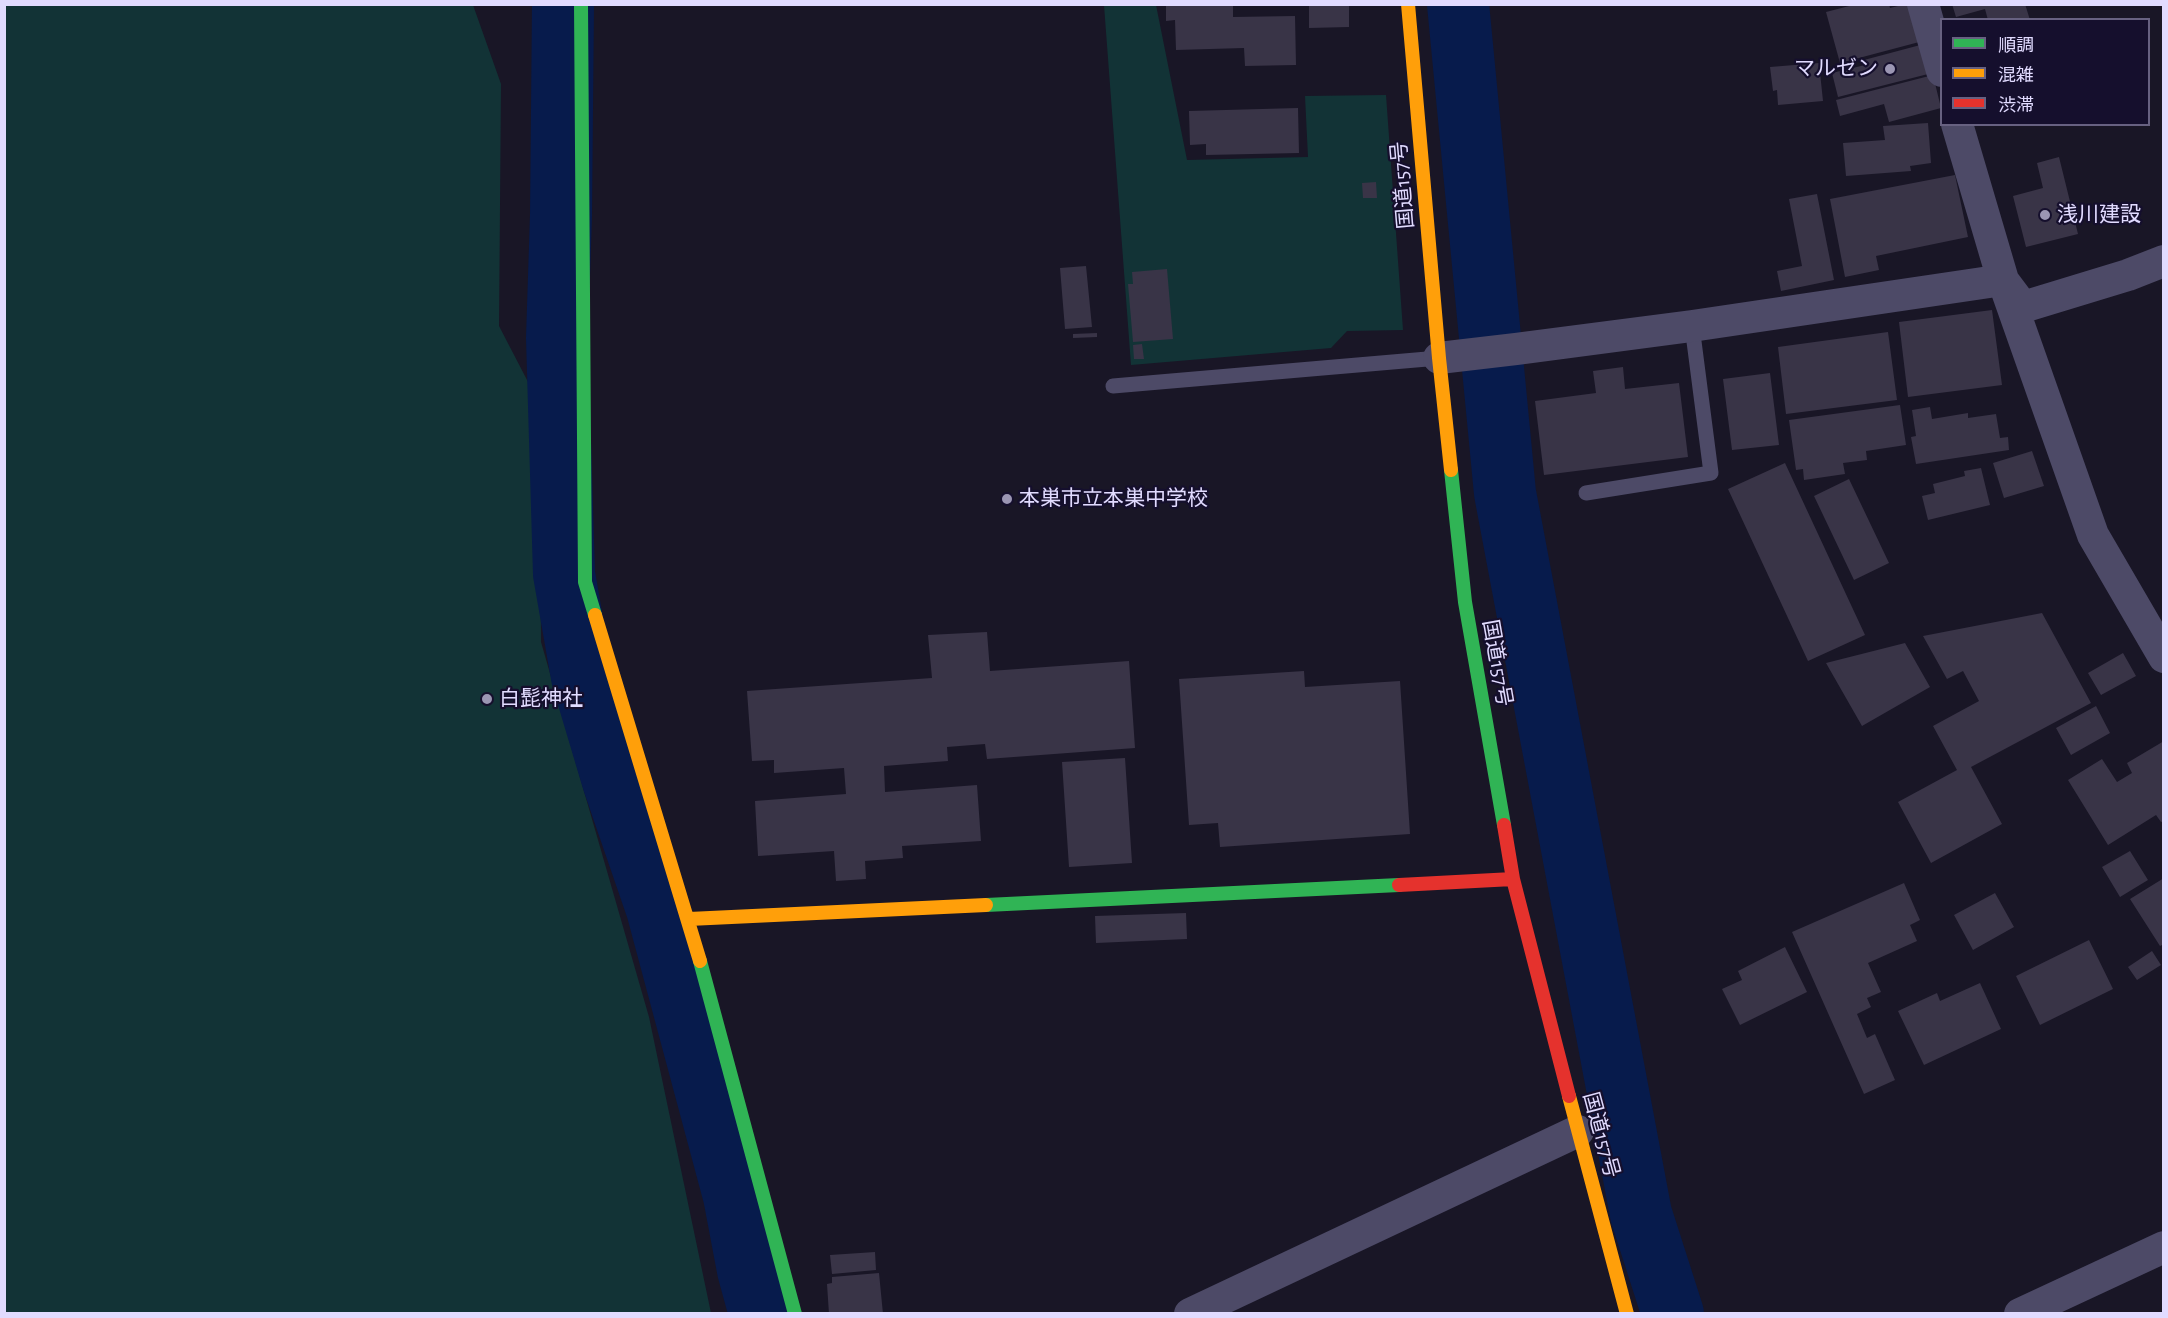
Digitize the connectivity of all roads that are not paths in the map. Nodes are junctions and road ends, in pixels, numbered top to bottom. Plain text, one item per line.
1 (581, 4) edge
2 (1408, 4) edge
3 (1923, 4) edge
4 (1940, 66) edge
5 (1958, 126) edge
6 (2163, 261) edge
7 (2003, 280) junction
8 (1692, 326) junction
9 (1439, 358) junction
10 (1113, 386) dead end
11 (1586, 493) dead end
12 (2163, 657) edge
13 (1513, 879) junction
14 (690, 919) junction
15 (1578, 1131) junction
16 (2163, 1247) edge
17 (795, 1314) edge
18 (1190, 1314) edge
19 (1627, 1314) edge
20 (2020, 1314) edge

1 - 14 main road
2 - 9 main road, 国道157号
3 - 4 street
5 - 7 street
6 - 7 street
7 - 8 street
7 - 12 street
8 - 9 street
8 - 11 lane
9 - 10 lane
9 - 13 main road, 国道157号
13 - 14 main road
13 - 15 main road, 国道157号
14 - 17 main road
15 - 18 street
15 - 19 main road, 国道157号
16 - 20 street

